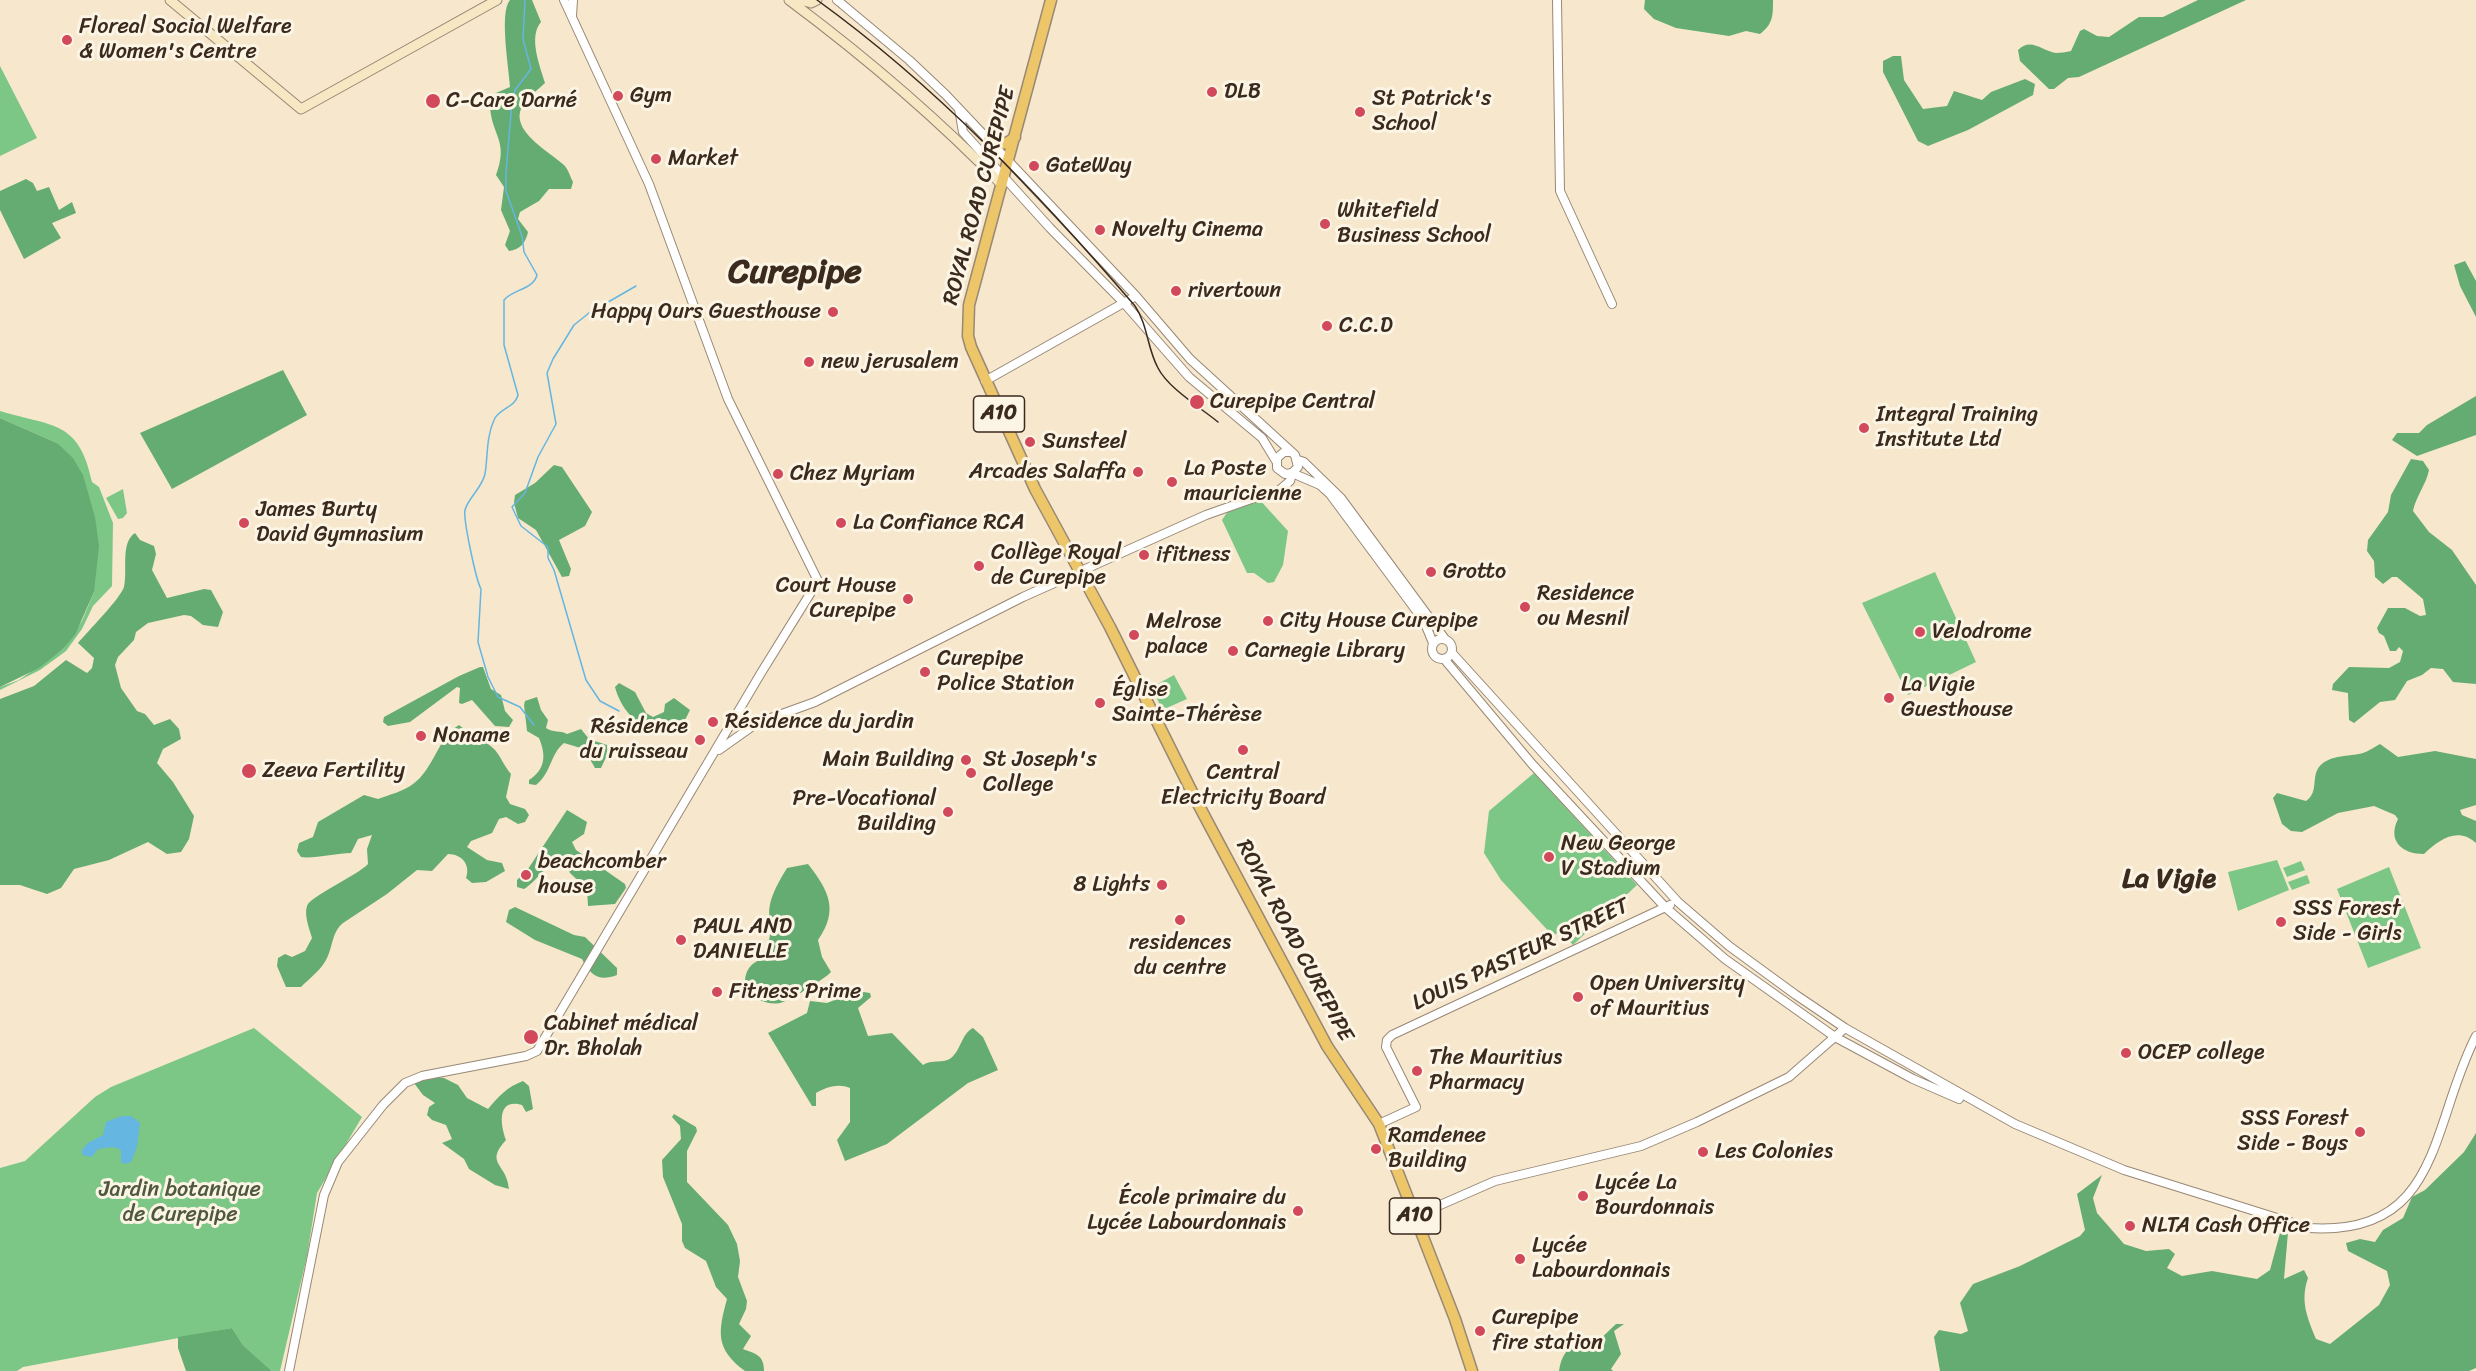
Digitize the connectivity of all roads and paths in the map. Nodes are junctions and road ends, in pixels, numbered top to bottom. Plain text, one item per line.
1 (170, 0) edge
2 (497, 0) edge
3 (564, 0) edge
4 (573, 0) edge
5 (817, 0) edge
6 (837, 0) edge
7 (1051, 0) edge
8 (1557, 0) edge
9 (794, 1) edge
10 (572, 16) junction
11 (959, 108) junction
12 (1016, 136) junction
13 (989, 140) junction
14 (1009, 160) junction
15 (1003, 181) junction
16 (1136, 296) junction
17 (1124, 303) junction
18 (1612, 304) dead end
19 (985, 381) junction
20 (1291, 452) junction
21 (1298, 460) junction
22 (1276, 461) junction
23 (1281, 472) junction
24 (1292, 473) junction
25 (1282, 488) junction
26 (1080, 572) junction
27 (1445, 639) junction
28 (1433, 643) junction
29 (1448, 656) junction
30 (736, 715) junction
31 (746, 730) junction
32 (713, 755) junction
33 (1678, 902) junction
34 (1665, 907) junction
35 (1845, 1028) junction
36 (2476, 1036) edge
37 (1835, 1037) junction
38 (1998, 1115) junction
39 (1379, 1124) junction
40 (1415, 1216) junction
41 (289, 1371) edge
42 (1472, 1371) edge

1 - 2 main road
3 - 10 street
4 - 10 street
5 - 9 main road
6 - 11 street
7 - 12 main road, ROYAL ROAD CUREPIPE / A10
8 - 18 street
9 - 15 main road
10 - 30 street
11 - 13 street
11 - 15 street
12 - 13 main road
12 - 14 main road, ROYAL ROAD CUREPIPE / A10
13 - 14 street
14 - 15 main road, ROYAL ROAD CUREPIPE / A10
14 - 16 street
15 - 17 street
15 - 19 main road, ROYAL ROAD CUREPIPE / A10
16 - 17 street
16 - 20 street
17 - 19 street
17 - 22 street
19 - 26 main road, ROYAL ROAD CUREPIPE / A10
20 - 21 street
20 - 22 street
21 - 24 street
21 - 27 street
22 - 23 street
23 - 24 street
23 - 25 street
24 - 25 street
24 - 28 street
25 - 26 street
26 - 31 street
26 - 39 main road, ROYAL ROAD CUREPIPE / A10
27 - 28 street
27 - 29 street
28 - 29 street
29 - 33 street
29 - 34 street
30 - 31 street
30 - 32 street
31 - 32 street
32 - 41 street
33 - 34 street, LOUIS PASTEUR STREET
33 - 35 street
34 - 37 street
34 - 39 street, LOUIS PASTEUR STREET
35 - 37 street
35 - 38 street
36 - 38 street
37 - 38 street
37 - 40 street
39 - 40 main road, A10
40 - 42 main road, A10

